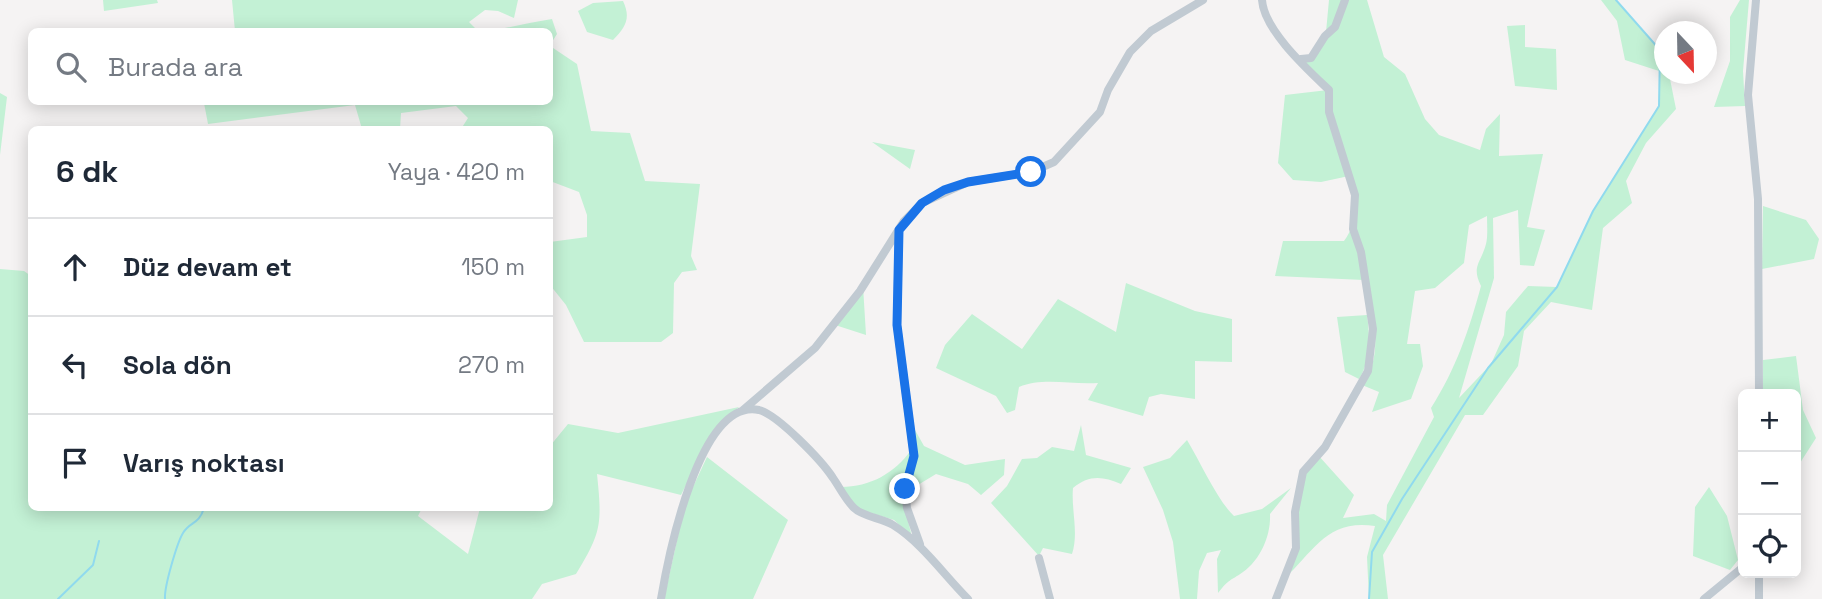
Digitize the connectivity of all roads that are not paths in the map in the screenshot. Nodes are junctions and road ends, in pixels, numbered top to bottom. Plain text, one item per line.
1 (1203, 0) edge
2 (1262, 0) edge
3 (1345, 0) edge
4 (1756, 0) edge
5 (1301, 59) junction
6 (899, 230) junction
7 (1759, 389) edge
8 (743, 410) junction
9 (922, 550) junction
10 (1039, 558) dead end
11 (1738, 571) edge
12 (1759, 578) edge
13 (661, 599) edge
14 (968, 599) edge
15 (1050, 599) edge
16 (1276, 599) edge
17 (1704, 599) edge
18 (1759, 599) edge

1 - 6 street
2 - 5 street
3 - 5 street
4 - 7 street
5 - 16 street
6 - 8 street
6 - 9 street
8 - 9 street
8 - 13 street
9 - 14 street
10 - 15 street
11 - 17 street
12 - 18 street

